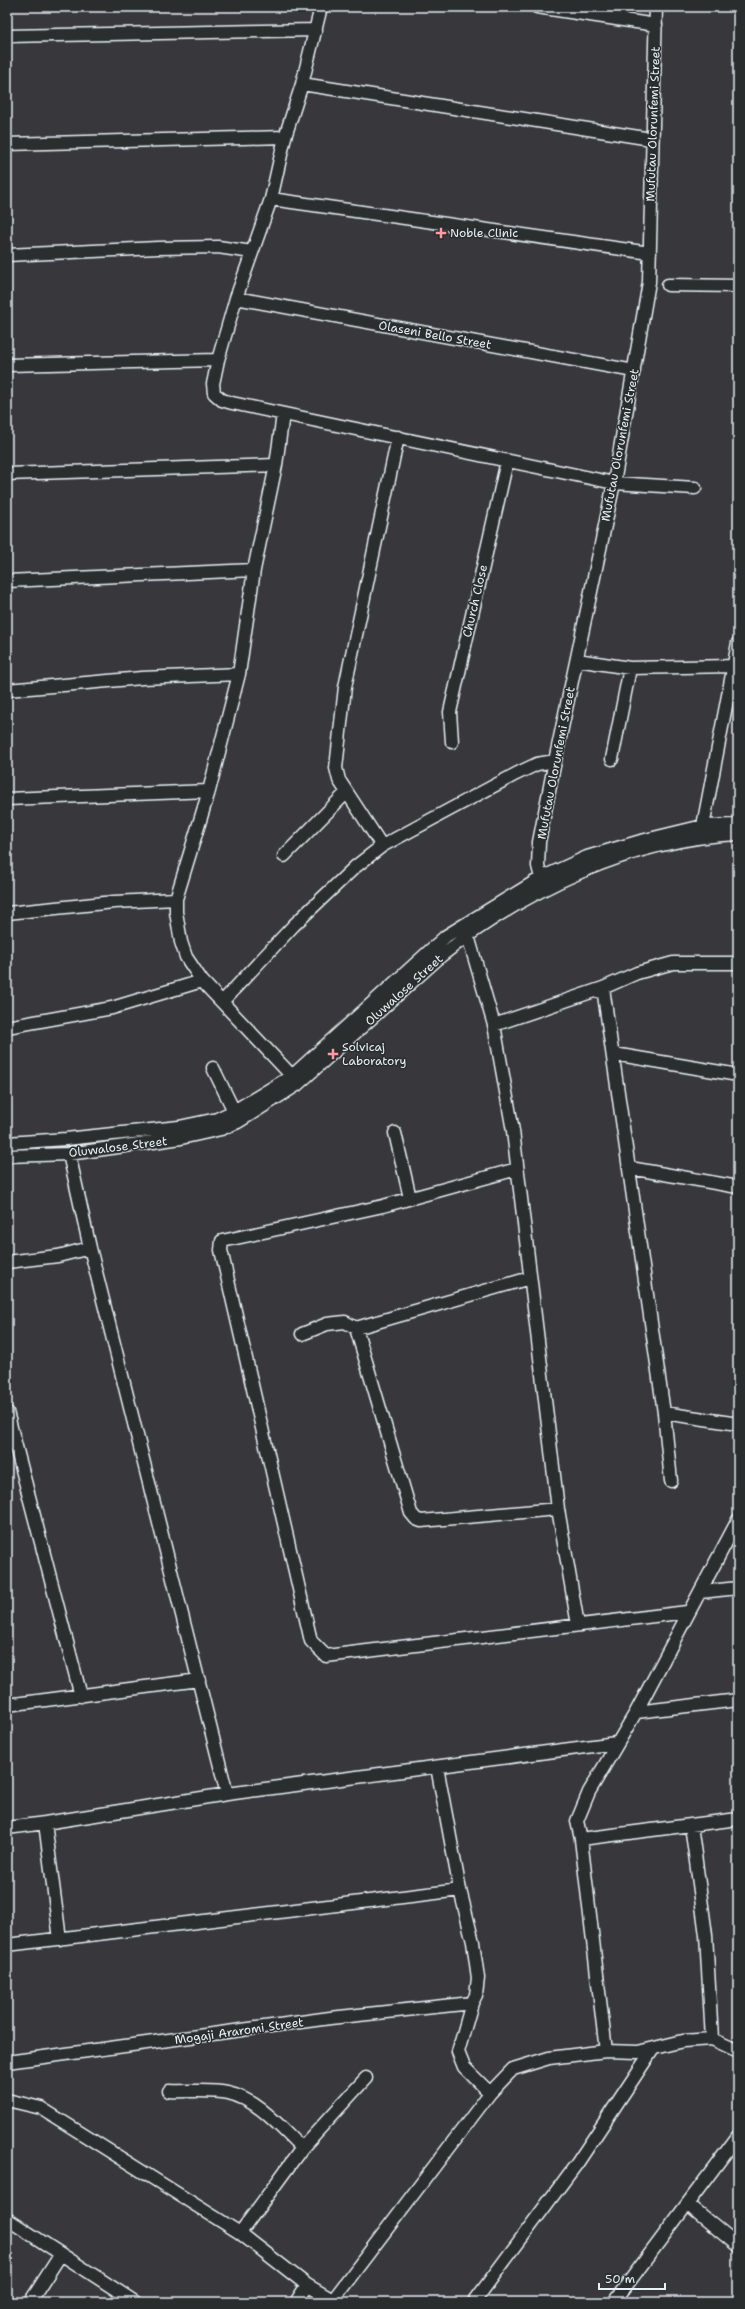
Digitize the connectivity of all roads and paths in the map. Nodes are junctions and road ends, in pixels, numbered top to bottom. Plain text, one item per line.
1 (322, 7) edge
2 (537, 7) edge
3 (656, 7) edge
4 (656, 25) junction
5 (316, 30) junction
6 (7, 36) edge
7 (302, 84) junction
8 (285, 137) junction
9 (651, 140) junction
10 (7, 144) edge
11 (271, 199) junction
12 (252, 252) junction
13 (650, 253) junction
14 (7, 255) edge
15 (668, 285) dead end
16 (738, 286) edge
17 (236, 298) junction
18 (218, 360) junction
19 (7, 365) edge
20 (634, 371) junction
21 (283, 414) junction
22 (398, 437) junction
23 (507, 462) junction
24 (276, 465) junction
25 (7, 474) edge
26 (614, 484) junction
27 (695, 488) dead end
28 (254, 570) junction
29 (7, 581) edge
30 (738, 643) edge
31 (577, 660) junction
32 (733, 666) junction
33 (630, 668) junction
34 (239, 674) junction
35 (734, 680) edge
36 (7, 690) edge
37 (452, 742) dead end
38 (612, 759) dead end
39 (554, 761) junction
40 (209, 791) junction
41 (347, 792) junction
42 (7, 799) edge
43 (738, 825) edge
44 (703, 826) junction
45 (738, 834) edge
46 (382, 846) junction
47 (284, 856) dead end
48 (541, 878) junction
49 (176, 899) junction
50 (7, 913) edge
51 (468, 936) junction
52 (738, 964) edge
53 (202, 981) junction
54 (603, 988) junction
55 (222, 1002) junction
56 (494, 1025) junction
57 (7, 1027) edge
58 (614, 1054) junction
59 (213, 1068) dead end
60 (738, 1075) edge
61 (292, 1076) junction
62 (234, 1112) junction
63 (395, 1133) dead end
64 (7, 1143) edge
65 (69, 1154) junction
66 (7, 1156) edge
67 (630, 1168) junction
68 (517, 1169) junction
69 (738, 1187) edge
70 (410, 1198) junction
71 (90, 1248) junction
72 (7, 1262) edge
73 (530, 1278) junction
74 (356, 1328) junction
75 (302, 1334) dead end
76 (7, 1412) edge
77 (664, 1413) junction
78 (738, 1424) edge
79 (671, 1481) dead end
80 (558, 1509) junction
81 (738, 1520) edge
82 (738, 1588) edge
83 (700, 1592) junction
84 (687, 1612) junction
85 (578, 1625) junction
86 (199, 1680) junction
87 (81, 1696) junction
88 (738, 1700) edge
89 (7, 1706) edge
90 (636, 1712) junction
91 (616, 1743) junction
92 (437, 1767) junction
93 (227, 1794) junction
94 (738, 1819) edge
95 (45, 1823) junction
96 (691, 1825) junction
97 (7, 1828) edge
98 (581, 1839) junction
99 (460, 1890) junction
100 (60, 1939) junction
101 (7, 1944) edge
102 (472, 2003) junction
103 (712, 2039) junction
104 (653, 2049) junction
105 (606, 2051) junction
106 (738, 2052) edge
107 (7, 2062) edge
108 (366, 2078) dead end
109 (169, 2091) dead end
110 (490, 2093) junction
111 (7, 2100) edge
112 (738, 2136) edge
113 (302, 2148) junction
114 (687, 2204) junction
115 (7, 2219) edge
116 (240, 2233) junction
117 (738, 2246) edge
118 (61, 2254) junction
119 (307, 2285) junction
120 (334, 2301) edge
121 (30, 2302) edge
122 (135, 2302) edge
123 (296, 2302) edge
124 (474, 2302) edge
125 (614, 2302) edge

1 - 5 street
2 - 4 street
3 - 4 street, Mufutau Olorunfemi Street
4 - 9 street, Mufutau Olorunfemi Street
5 - 6 street
5 - 7 street
7 - 8 street
7 - 9 street
8 - 10 street
8 - 11 street
9 - 13 street, Mufutau Olorunfemi Street
11 - 12 street
11 - 13 street
12 - 14 street
12 - 17 street
13 - 20 street, Mufutau Olorunfemi Street
15 - 16 street
17 - 18 street
17 - 20 street, Olaseni Bello Street
18 - 19 street
18 - 21 street
20 - 26 street, Mufutau Olorunfemi Street
21 - 22 street
21 - 24 street
22 - 23 street
22 - 41 street
23 - 26 street
23 - 37 street, Church Close
24 - 25 street
24 - 28 street
26 - 27 street
26 - 31 street, Mufutau Olorunfemi Street
28 - 29 street
28 - 34 street
30 - 32 street
31 - 33 street
31 - 39 street, Mufutau Olorunfemi Street
32 - 33 street
32 - 35 street
33 - 38 street
34 - 36 street
34 - 40 street
35 - 44 street
39 - 46 street
39 - 48 street, Mufutau Olorunfemi Street
40 - 42 street
40 - 49 street
41 - 46 street
41 - 47 street
43 - 44 street, Oluwalose Street
44 - 48 street, Oluwalose Street
45 - 51 street, Oluwalose Street
46 - 55 street
48 - 61 street, Oluwalose Street
49 - 50 street
49 - 53 street
51 - 56 street
51 - 65 street, Oluwalose Street
52 - 54 street
53 - 55 street
53 - 57 street
54 - 56 street
54 - 58 street
55 - 61 street
56 - 68 street
58 - 60 street
58 - 67 street
59 - 62 street
61 - 62 street, Oluwalose Street
62 - 64 street, Oluwalose Street
63 - 70 street
65 - 66 street, Oluwalose Street
65 - 71 street
67 - 69 street
67 - 77 street
68 - 70 street
68 - 73 street
70 - 85 street
71 - 72 street
71 - 86 street
73 - 74 street
73 - 80 street
74 - 75 street
74 - 80 street
76 - 87 street
77 - 78 street
77 - 79 street
80 - 85 street
81 - 83 street
82 - 83 street
83 - 84 street
84 - 85 street
84 - 90 street
86 - 87 street
86 - 93 street
87 - 89 street
88 - 90 street
90 - 91 street
91 - 92 street
91 - 98 street
92 - 93 street
92 - 99 street
93 - 95 street
94 - 96 street
95 - 97 street
95 - 100 street
96 - 98 street
96 - 103 street
98 - 105 street
99 - 100 street
99 - 102 street
100 - 101 street
102 - 107 street, Mogaji Araromi Street
102 - 110 street
103 - 104 street
103 - 106 street
104 - 105 street
104 - 124 street
105 - 110 street
108 - 113 street
109 - 113 street
110 - 120 street
111 - 116 street
112 - 114 street
113 - 116 street
114 - 117 street
114 - 125 street
115 - 118 street
116 - 119 street
118 - 121 street
118 - 122 street
119 - 120 street
119 - 123 street

